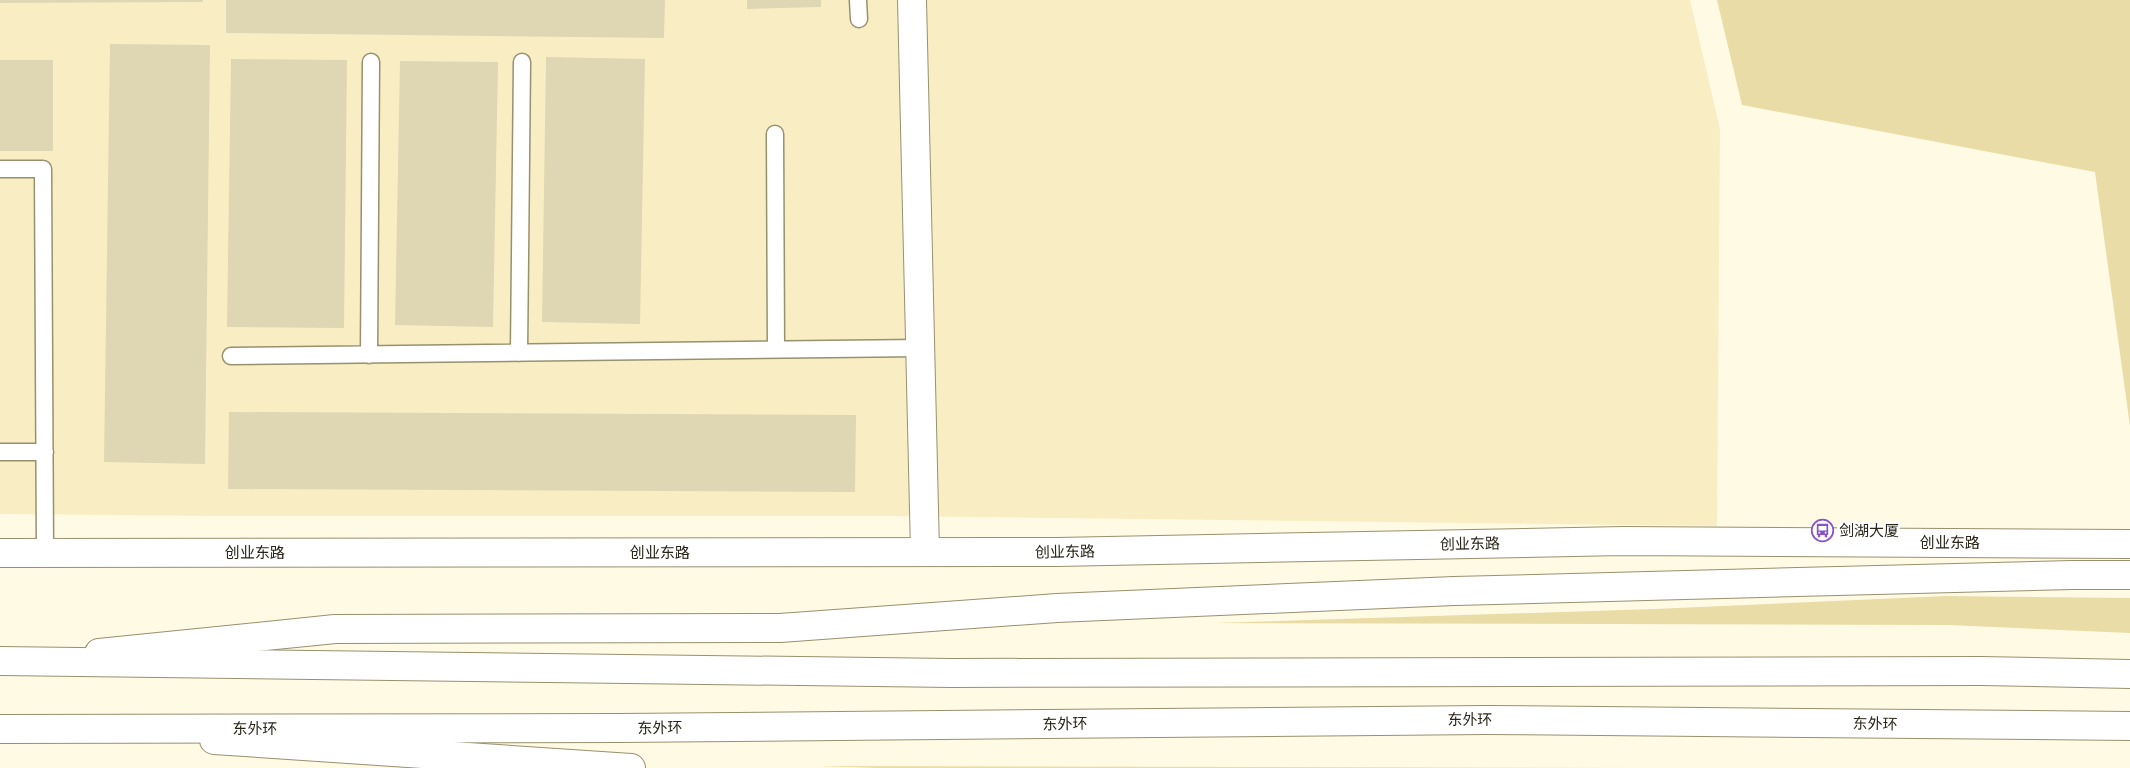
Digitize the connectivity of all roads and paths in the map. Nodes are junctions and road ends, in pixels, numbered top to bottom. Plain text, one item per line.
1 (858, 0) edge
2 (912, 0) edge
3 (859, 19) dead end
4 (371, 62) dead end
5 (522, 62) dead end
6 (774, 134) dead end
7 (0, 169) edge
8 (920, 348) junction
9 (776, 350) junction
10 (519, 353) junction
11 (369, 355) junction
12 (231, 356) dead end
13 (0, 452) edge
14 (45, 452) junction
15 (2130, 544) edge
16 (925, 552) junction
17 (0, 553) edge
18 (45, 553) junction
19 (2130, 575) edge
20 (7, 661) edge
21 (2130, 674) edge
22 (2130, 726) edge
23 (8, 729) edge
24 (631, 768) edge

1 - 3 lane
2 - 8 main road
4 - 11 lane
5 - 10 lane
6 - 9 lane
7 - 14 lane
8 - 9 lane
8 - 16 main road
9 - 10 lane
10 - 11 lane
11 - 12 lane
13 - 14 lane
14 - 18 lane
15 - 16 main road, 创业东路
16 - 18 main road, 创业东路
17 - 18 main road, 创业东路
19 - 20 main road
20 - 21 main road
22 - 23 main road, 东外环
23 - 24 main road

